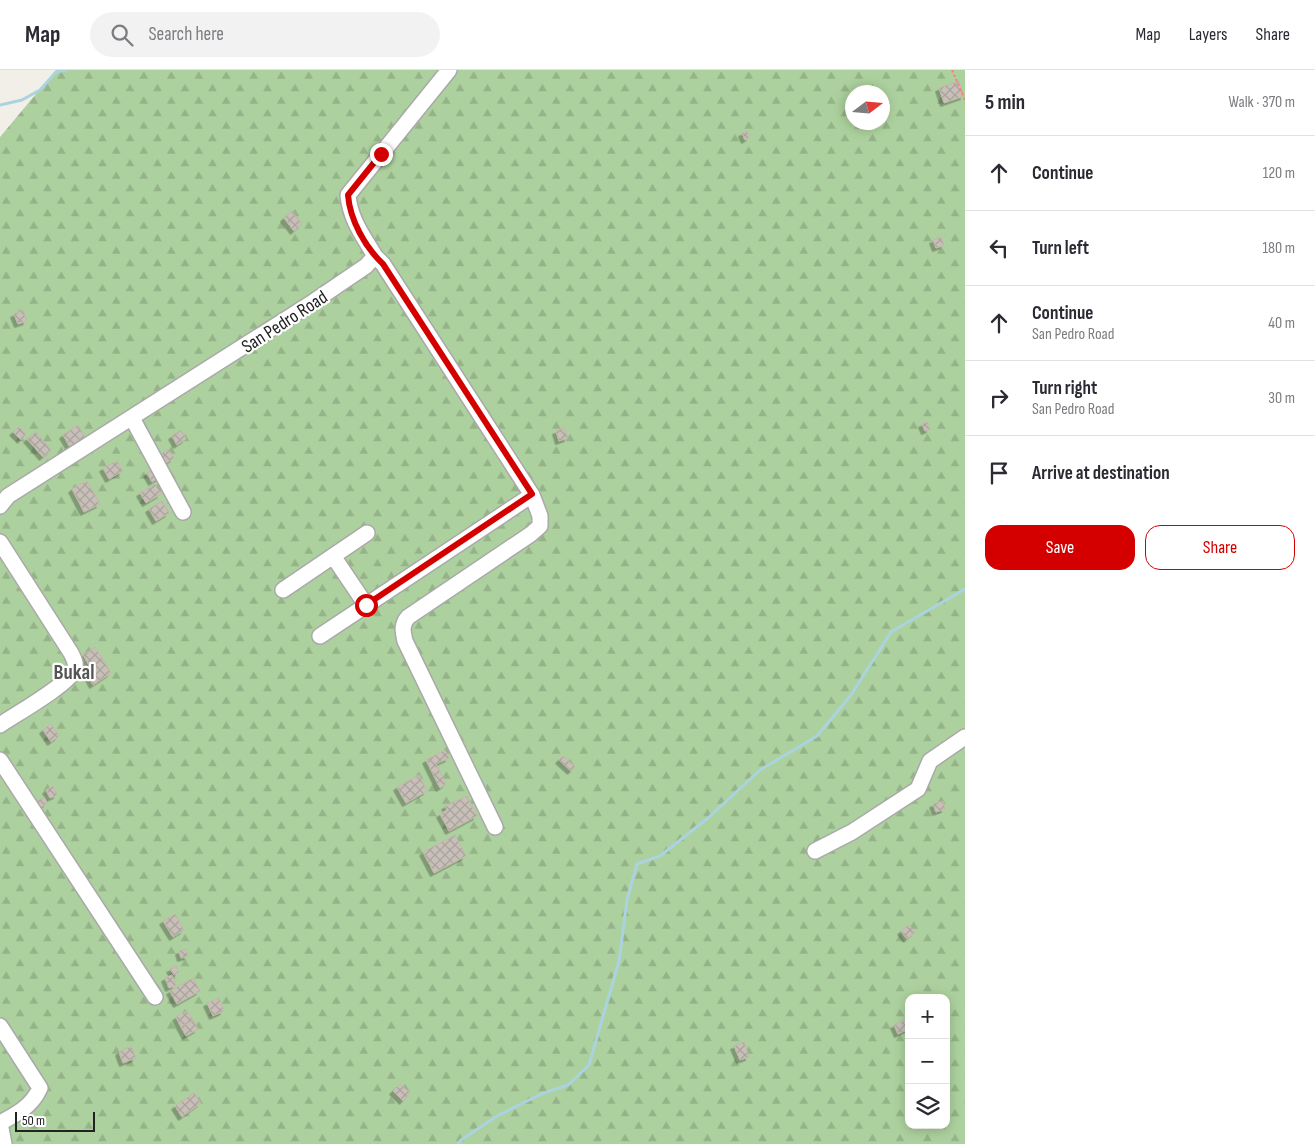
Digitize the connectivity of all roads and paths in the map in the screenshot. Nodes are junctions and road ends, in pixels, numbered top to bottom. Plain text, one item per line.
1 (449, 70) edge
2 (952, 70) edge
3 (965, 100) edge
4 (375, 256) junction
5 (132, 418) junction
6 (532, 494) junction
7 (0, 506) edge
8 (183, 512) dead end
9 (366, 533) dead end
10 (0, 542) edge
11 (333, 556) junction
12 (283, 590) dead end
13 (366, 605) junction
14 (320, 636) dead end
15 (0, 725) edge
16 (965, 737) edge
17 (0, 760) edge
18 (495, 827) dead end
19 (815, 851) dead end
20 (155, 997) dead end
21 (0, 1026) edge
22 (0, 1123) edge
23 (4, 1144) edge

1 - 4 street
2 - 3 path
4 - 5 street, San Pedro Road
4 - 6 street
5 - 7 street, San Pedro Road
5 - 8 street
6 - 13 street
6 - 18 street
9 - 11 street
10 - 15 street
11 - 12 street
11 - 13 street
13 - 14 street
16 - 19 street
17 - 20 street
21 - 22 street
22 - 23 street

